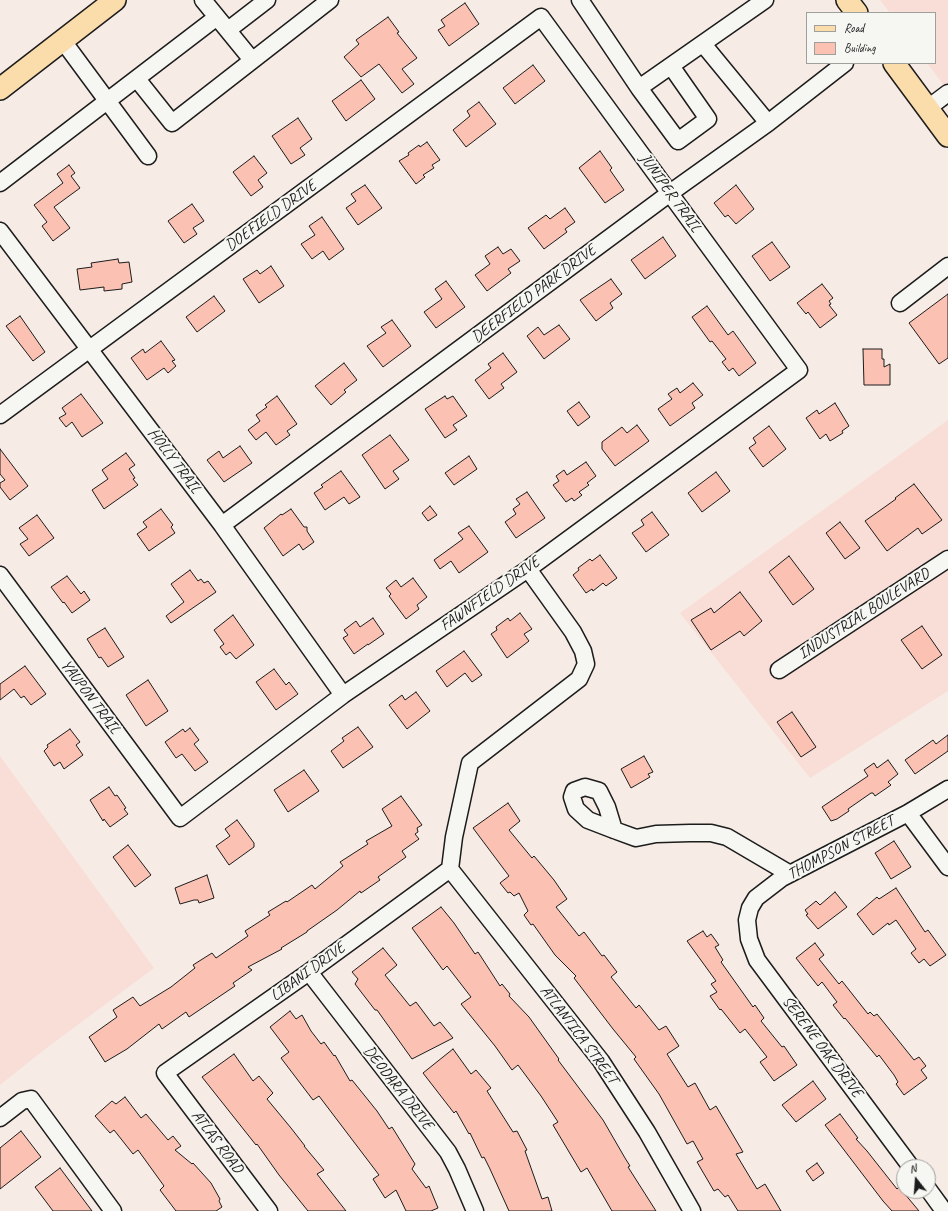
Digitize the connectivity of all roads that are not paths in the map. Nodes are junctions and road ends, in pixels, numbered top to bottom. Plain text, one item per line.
1 (116, 0) edge
2 (267, 0) edge
3 (330, 0) edge
4 (580, 0) edge
5 (765, 0) edge
6 (847, 0) edge
7 (204, 1) edge
8 (856, 12) edge
9 (217, 17) junction
10 (541, 17) joint
11 (228, 30) junction
12 (63, 41) junction
13 (703, 44) junction
14 (252, 60) junction
15 (844, 64) edge
16 (895, 64) edge
17 (671, 66) junction
18 (137, 79) junction
19 (639, 88) junction
20 (0, 89) edge
21 (948, 93) edge
22 (108, 101) junction
23 (928, 108) junction
24 (768, 122) junction
25 (948, 136) edge
26 (148, 156) dead end
27 (0, 183) edge
28 (670, 193) junction
29 (0, 231) edge
30 (948, 266) edge
31 (900, 304) dead end
32 (90, 349) junction
33 (799, 370) joint
34 (0, 415) edge
35 (222, 525) junction
36 (948, 559) edge
37 (528, 569) junction
38 (0, 575) edge
39 (780, 670) dead end
40 (343, 695) junction
41 (948, 789) edge
42 (908, 813) junction
43 (180, 818) joint
44 (614, 830) dead end
45 (948, 867) edge
46 (450, 869) junction
47 (790, 874) junction
48 (747, 920) joint
49 (309, 972) junction
50 (165, 1072) joint
51 (0, 1118) edge
52 (905, 1159) edge
53 (935, 1199) edge
54 (113, 1211) edge
55 (269, 1211) edge
56 (475, 1211) edge
57 (692, 1211) edge
58 (944, 1211) edge

1 - 12 main road
2 - 11 street
3 - 14 street
4 - 19 street
5 - 13 street
6 - 8 main road
7 - 9 street
9 - 11 street
9 - 18 street
10 - 28 street, JUNIPER TRAIL
10 - 32 street, DOEFIELD DRIVE
11 - 14 street
12 - 20 main road
12 - 22 street
13 - 17 street
13 - 24 street
14 - 18 street
15 - 24 street, DEERFIELD PARK DRIVE
16 - 23 main road
17 - 19 street
17 - 19 street
18 - 22 street
21 - 23 street
22 - 26 street
22 - 27 street
23 - 25 main road
24 - 28 street, DEERFIELD PARK DRIVE
28 - 33 street, JUNIPER TRAIL
28 - 35 street, DEERFIELD PARK DRIVE
29 - 32 street, HOLLY TRAIL
30 - 31 street
32 - 34 street, DOEFIELD DRIVE
32 - 35 street, HOLLY TRAIL
33 - 37 street, FAWNFIELD DRIVE
35 - 40 street, HOLLY TRAIL
36 - 39 street, INDUSTRIAL BOULEVARD
37 - 40 street, FAWNFIELD DRIVE
37 - 46 street
38 - 43 street, YAUPON TRAIL
40 - 43 street, FAWNFIELD DRIVE
41 - 42 street, THOMPSON STREET
42 - 45 street
42 - 47 street, THOMPSON STREET
44 - 47 street
46 - 49 street, LIBANI DRIVE
46 - 57 street, ATLANTICA STREET
47 - 48 street, THOMPSON STREET
48 - 52 street, SERENE OAK DRIVE
49 - 50 street, LIBANI DRIVE
49 - 56 street, DEODARA DRIVE
50 - 55 street, ATLAS ROAD
51 - 54 street
53 - 58 street

